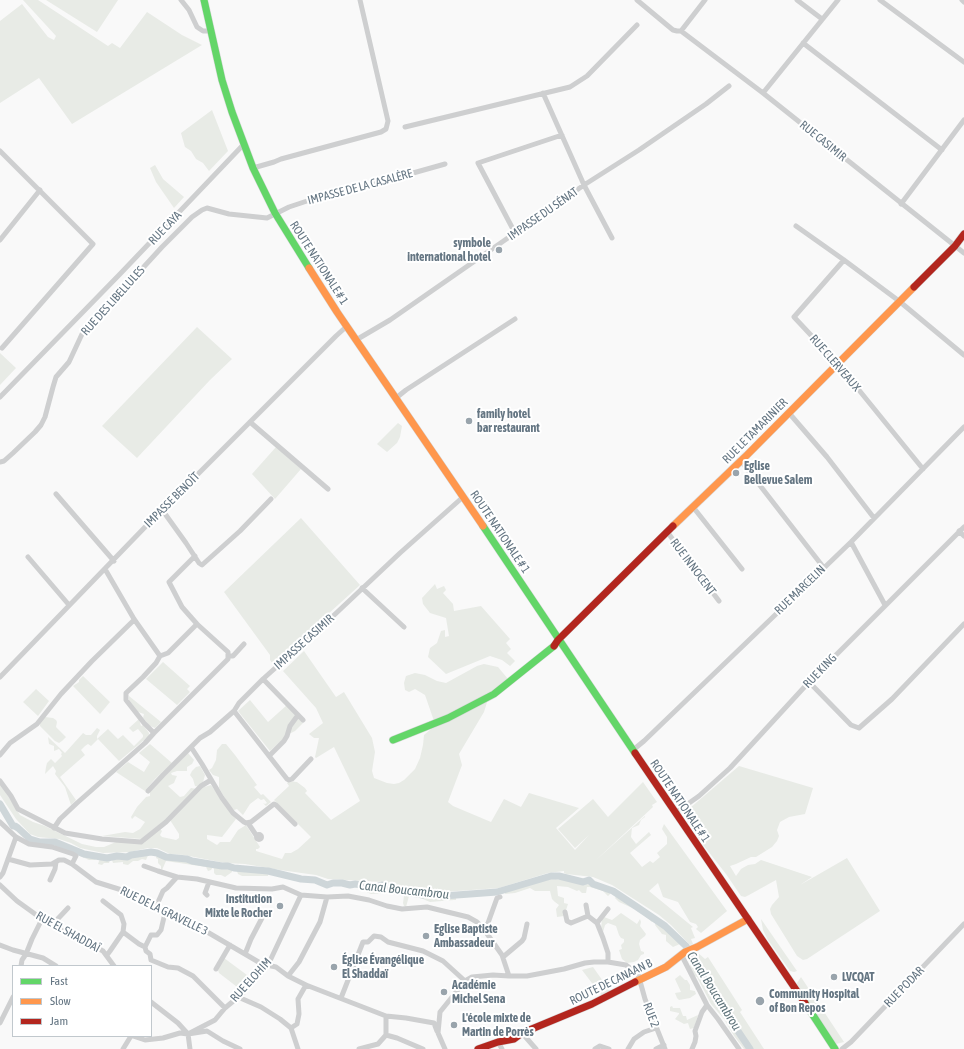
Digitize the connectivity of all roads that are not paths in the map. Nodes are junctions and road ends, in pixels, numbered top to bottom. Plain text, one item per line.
1 (182, 0) edge
2 (204, 0) edge
3 (360, 0) edge
4 (637, 0) edge
5 (797, 0) edge
6 (838, 0) edge
7 (880, 0) edge
8 (703, 1) edge
9 (822, 19) junction
10 (637, 25) dead end
11 (681, 30) junction
12 (210, 31) junction
13 (803, 43) junction
14 (964, 62) edge
15 (729, 86) dead end
16 (763, 92) junction
17 (543, 93) junction
18 (964, 120) edge
19 (405, 127) dead end
20 (562, 135) junction
21 (244, 144) junction
22 (942, 150) junction
23 (0, 151) edge
24 (445, 164) dead end
25 (253, 168) junction
26 (584, 186) junction
27 (40, 190) junction
28 (902, 204) junction
29 (275, 214) junction
30 (796, 226) dead end
31 (515, 233) junction
32 (964, 234) edge
33 (612, 238) dead end
34 (0, 240) edge
35 (955, 246) junction
36 (964, 253) edge
37 (844, 260) junction
38 (899, 301) junction
39 (515, 319) dead end
40 (348, 326) junction
41 (356, 340) junction
42 (2, 348) dead end
43 (964, 355) edge
44 (837, 363) junction
45 (0, 397) edge
46 (396, 398) junction
47 (789, 413) junction
48 (250, 422) junction
49 (964, 427) edge
50 (741, 461) junction
51 (0, 462) edge
52 (923, 469) junction
53 (328, 489) dead end
54 (56, 494) dead end
55 (463, 497) junction
56 (271, 499) dead end
57 (693, 507) junction
58 (163, 511) junction
59 (874, 518) junction
60 (964, 527) edge
61 (959, 531) junction
62 (668, 532) junction
63 (964, 536) edge
64 (851, 542) junction
65 (195, 556) junction
66 (28, 558) dead end
67 (114, 560) junction
68 (824, 568) junction
69 (105, 569) junction
70 (742, 569) dead end
71 (362, 588) junction
72 (719, 601) dead end
73 (69, 605) junction
74 (885, 605) junction
75 (134, 620) junction
76 (197, 624) junction
77 (964, 624) edge
78 (404, 627) dead end
79 (558, 640) junction
80 (244, 644) dead end
81 (160, 656) junction
82 (229, 656) junction
83 (0, 677) edge
84 (263, 678) junction
85 (809, 682) junction
86 (234, 711) junction
87 (298, 715) junction
88 (303, 720) dead end
89 (154, 733) junction
90 (393, 740) dead end
91 (191, 747) junction
92 (633, 750) junction
93 (0, 755) edge
94 (269, 756) junction
95 (311, 759) dead end
96 (0, 780) edge
97 (211, 780) junction
98 (148, 791) dead end
99 (675, 813) junction
100 (0, 822) edge
101 (248, 823) junction
102 (295, 824) dead end
103 (54, 828) junction
104 (256, 835) dead end
105 (16, 837) junction
106 (8, 859) junction
107 (56, 862) junction
108 (72, 864) junction
109 (144, 866) dead end
110 (0, 877) edge
111 (177, 877) junction
112 (50, 880) dead end
113 (209, 882) junction
114 (0, 885) edge
115 (207, 895) dead end
116 (301, 895) junction
117 (326, 897) junction
118 (500, 897) dead end
119 (103, 901) dead end
120 (586, 904) dead end
121 (68, 908) dead end
122 (155, 909) junction
123 (608, 909) dead end
124 (565, 912) dead end
125 (165, 913) junction
126 (588, 916) junction
127 (262, 918) dead end
128 (42, 919) junction
129 (748, 919) junction
130 (597, 923) junction
131 (527, 924) dead end
132 (964, 924) edge
133 (52, 925) junction
134 (483, 928) junction
135 (123, 932) junction
136 (0, 945) edge
137 (230, 945) junction
138 (145, 947) junction
139 (683, 953) junction
140 (26, 954) junction
141 (245, 954) junction
142 (107, 955) junction
143 (503, 957) junction
144 (608, 962) junction
145 (20, 965) edge
146 (54, 965) edge
147 (113, 965) edge
148 (268, 965) junction
149 (216, 969) dead end
150 (288, 976) junction
151 (509, 976) junction
152 (640, 980) junction
153 (465, 981) junction
154 (306, 984) junction
155 (238, 997) junction
156 (341, 998) junction
157 (12, 999) edge
158 (152, 1003) edge
159 (707, 1006) junction
160 (225, 1008) junction
161 (386, 1016) junction
162 (0, 1022) edge
163 (290, 1028) junction
164 (656, 1028) junction
165 (438, 1033) junction
166 (522, 1033) junction
167 (188, 1034) junction
168 (386, 1035) junction
169 (131, 1037) edge
170 (135, 1037) edge
171 (498, 1042) junction
172 (664, 1047) edge
173 (123, 1049) edge
174 (190, 1049) edge
175 (240, 1049) edge
176 (298, 1049) edge
177 (359, 1049) edge
178 (422, 1049) edge
179 (445, 1049) edge
180 (478, 1049) edge
181 (502, 1049) edge
182 (536, 1049) edge
183 (596, 1049) edge
184 (609, 1049) edge
185 (628, 1049) edge
186 (656, 1049) edge
187 (692, 1049) edge
188 (739, 1049) edge
189 (835, 1049) edge
190 (842, 1049) edge

1 - 12 street
2 - 12 main road, ROUTE NATIONALE # 1
3 - 25 street
4 - 11 street, RUE CASIMIR
5 - 9 street
6 - 9 street
7 - 14 street
8 - 11 street
9 - 13 street
10 - 17 street
11 - 16 street, RUE CASIMIR
12 - 21 main road, ROUTE NATIONALE # 1
13 - 16 street
13 - 22 street
15 - 26 street, IMPASSE DU SÉNAT
16 - 28 street, RUE CASIMIR
17 - 19 street
17 - 20 street
18 - 22 street
20 - 26 street
20 - 31 street
21 - 25 main road, ROUTE NATIONALE # 1
21 - 45 street, RUE CAYA
22 - 28 street
23 - 27 street
24 - 29 street, IMPASSE DE LA CASALÈRE
25 - 29 main road, ROUTE NATIONALE # 1
26 - 31 street, IMPASSE DU SÉNAT
26 - 33 street
27 - 34 street
27 - 42 street
28 - 35 street, RUE CASIMIR
29 - 40 main road, ROUTE NATIONALE # 1
29 - 51 street, RUE DES LIBELLULES
30 - 37 street
31 - 41 street, IMPASSE DU SÉNAT
32 - 35 main road, RUE LE TAMARINIER
35 - 36 street, RUE CASIMIR
35 - 38 main road, RUE LE TAMARINIER
37 - 38 street
37 - 44 street, RUE CLERVEAUX
38 - 43 street
38 - 44 main road, RUE LE TAMARINIER
39 - 46 street
40 - 41 main road, ROUTE NATIONALE # 1
40 - 48 street, IMPASSE BENOÎT
41 - 46 main road, ROUTE NATIONALE # 1
44 - 47 main road, RUE LE TAMARINIER
44 - 52 street, RUE CLERVEAUX
46 - 55 main road, ROUTE NATIONALE # 1
47 - 50 main road, RUE LE TAMARINIER
47 - 59 street
48 - 53 street
48 - 58 street, IMPASSE BENOÎT
49 - 52 street, RUE MARCELIN
50 - 57 main road, RUE LE TAMARINIER
50 - 68 street
52 - 59 street, RUE MARCELIN
54 - 67 street
55 - 71 street, IMPASSE CASIMIR
55 - 79 main road, ROUTE NATIONALE # 1
56 - 65 street
57 - 62 main road, RUE LE TAMARINIER
57 - 70 street
58 - 65 street
58 - 67 street, IMPASSE BENOÎT
59 - 64 street, RUE MARCELIN
60 - 61 street, RUE KING
61 - 63 street
61 - 74 street, RUE KING
62 - 72 street, RUE INNOCENT
62 - 79 main road, RUE LE TAMARINIER
64 - 68 street, RUE MARCELIN
64 - 74 street
65 - 76 street
66 - 73 street
67 - 69 street, IMPASSE BENOÎT
68 - 92 street, RUE MARCELIN
69 - 73 street, IMPASSE BENOÎT
69 - 75 street
71 - 78 street
71 - 84 street, IMPASSE CASIMIR
73 - 83 street, IMPASSE BENOÎT
74 - 85 street, RUE KING
75 - 81 street
75 - 93 street
76 - 81 street
76 - 82 street
77 - 85 street
79 - 90 main road, RUE LE TAMARINIER
79 - 92 main road, ROUTE NATIONALE # 1
80 - 82 street
81 - 89 street
82 - 89 street
84 - 86 street, IMPASSE CASIMIR
84 - 87 street
85 - 99 street, RUE KING
86 - 91 street, IMPASSE CASIMIR
86 - 94 street
87 - 88 street
87 - 94 street
89 - 103 street
91 - 97 street
91 - 98 street, IMPASSE CASIMIR
92 - 99 main road, ROUTE NATIONALE # 1
94 - 95 street
96 - 103 street
97 - 101 street
97 - 103 street
99 - 129 main road, ROUTE NATIONALE # 1
100 - 105 street
101 - 102 street
101 - 104 street
105 - 106 street
105 - 108 street
106 - 107 street, RUE DE LA GRAVELLE 3
106 - 110 street
107 - 108 street, RUE DE LA GRAVELLE 3
107 - 112 street
108 - 122 street, RUE DE LA GRAVELLE 3
109 - 111 street
111 - 113 street
111 - 122 street
113 - 115 street
113 - 116 street
114 - 128 street, RUE EL SHADDAÏ
116 - 117 street
116 - 148 street, RUE ELOHIM
117 - 134 street
117 - 150 street
118 - 134 street
119 - 135 street
120 - 126 street
121 - 133 street
122 - 125 street, RUE DE LA GRAVELLE 3
123 - 130 street
124 - 126 street
125 - 137 street, RUE DE LA GRAVELLE 3
125 - 138 street
126 - 130 street
127 - 141 street
128 - 133 street, RUE EL SHADDAÏ
128 - 140 street
129 - 139 main road, ROUTE DE CANAAN B
129 - 189 main road, ROUTE NATIONALE # 1
130 - 144 street
131 - 143 street
132 - 190 street, RUE PODAR
133 - 142 street, RUE EL SHADDAÏ
134 - 143 street
135 - 138 street
135 - 142 street
136 - 140 street
137 - 141 street, RUE DE LA GRAVELLE 3
137 - 149 street
138 - 160 street
139 - 152 main road, ROUTE DE CANAAN B
139 - 159 street
140 - 145 street
140 - 146 street
141 - 148 street, RUE DE LA GRAVELLE 3
142 - 147 street, RUE EL SHADDAÏ
143 - 151 street
144 - 151 street
144 - 152 street
148 - 150 street, RUE DE LA GRAVELLE 3
148 - 155 street, RUE ELOHIM
150 - 154 street, RUE DE LA GRAVELLE 3
151 - 153 street
152 - 164 street, RUE 2
152 - 166 main road, ROUTE DE CANAAN B
153 - 156 street
153 - 165 street
154 - 156 street, RUE DE LA GRAVELLE 3
154 - 163 street
155 - 160 street, RUE ELOHIM
155 - 163 street
156 - 161 street, RUE DE LA GRAVELLE 3
157 - 162 street
158 - 167 street
159 - 187 street
159 - 188 street
160 - 167 street, RUE ELOHIM
161 - 165 street, RUE DE LA GRAVELLE 3
161 - 168 street
163 - 176 street
164 - 172 street, RUE 2
164 - 185 street
165 - 179 street
166 - 171 main road, ROUTE DE CANAAN B
166 - 182 street
167 - 170 street
167 - 174 street
167 - 175 street
168 - 177 street
168 - 178 street
169 - 173 street
171 - 180 main road, ROUTE DE CANAAN B
171 - 181 street
172 - 186 street
183 - 184 street

